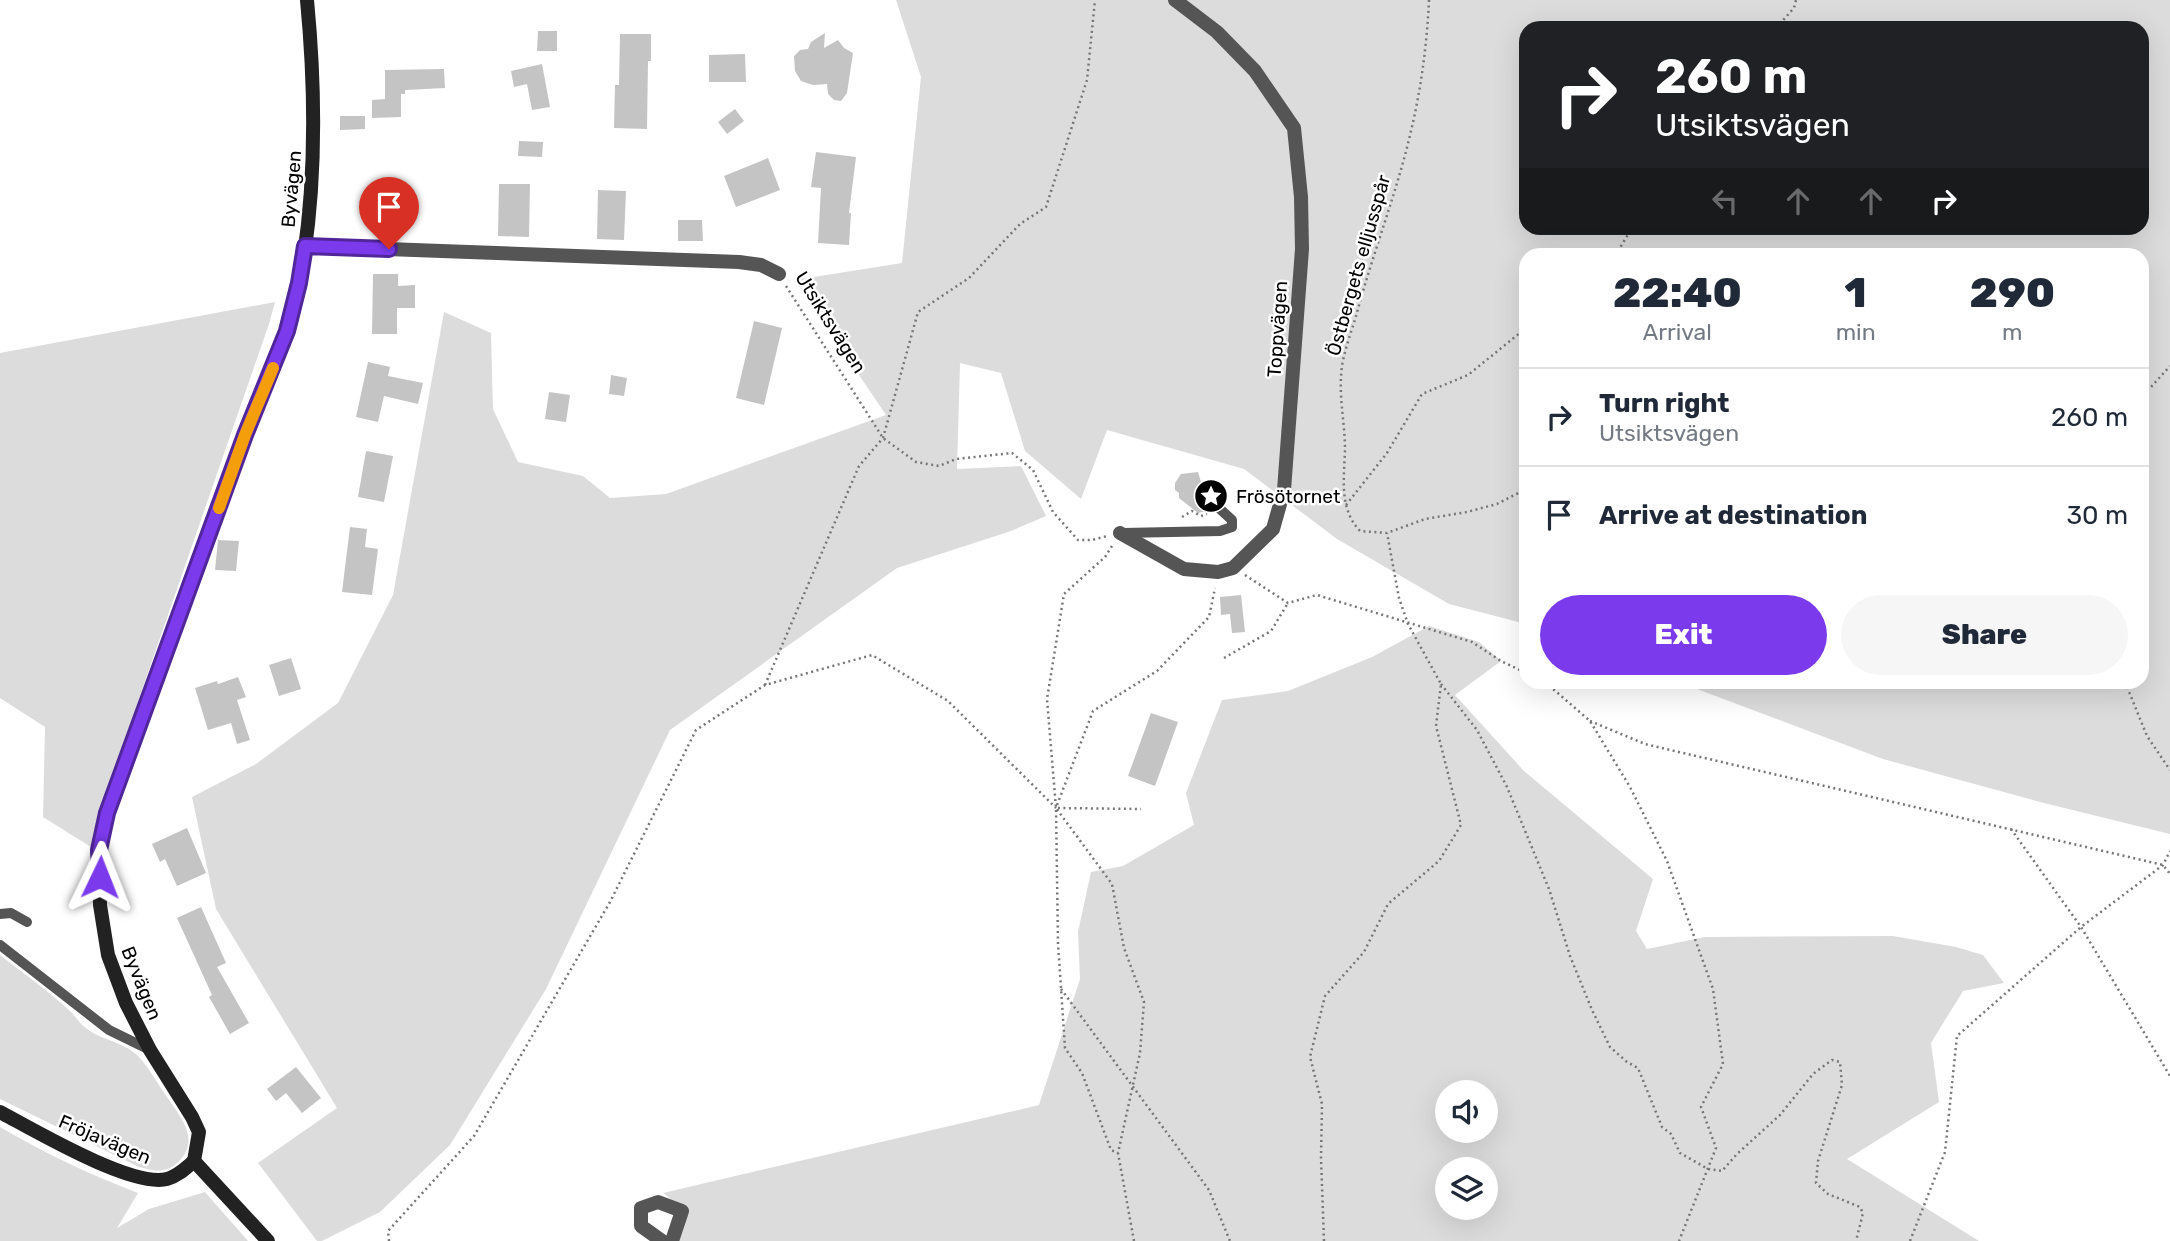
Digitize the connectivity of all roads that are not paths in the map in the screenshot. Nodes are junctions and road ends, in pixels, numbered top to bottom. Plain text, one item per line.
1 (307, 0) edge
2 (1175, 0) edge
3 (305, 246) junction
4 (779, 274) road end
5 (1220, 509) dead end
6 (1120, 533) joint
7 (0, 914) edge
8 (27, 922) dead end
9 (0, 945) edge
10 (150, 1050) junction
11 (0, 1112) edge
12 (194, 1161) junction
13 (268, 1241) edge
14 (662, 1241) edge
15 (672, 1241) edge

1 - 3 street, Byvägen
2 - 6 street, Toppvägen
3 - 4 street, Utsiktsvägen
3 - 10 street, Byvägen
5 - 6 lane
7 - 8 lane
9 - 10 lane, Byvägen
10 - 12 street, Byvägen
11 - 12 street, Fröjavägen
12 - 13 street
14 - 15 street

